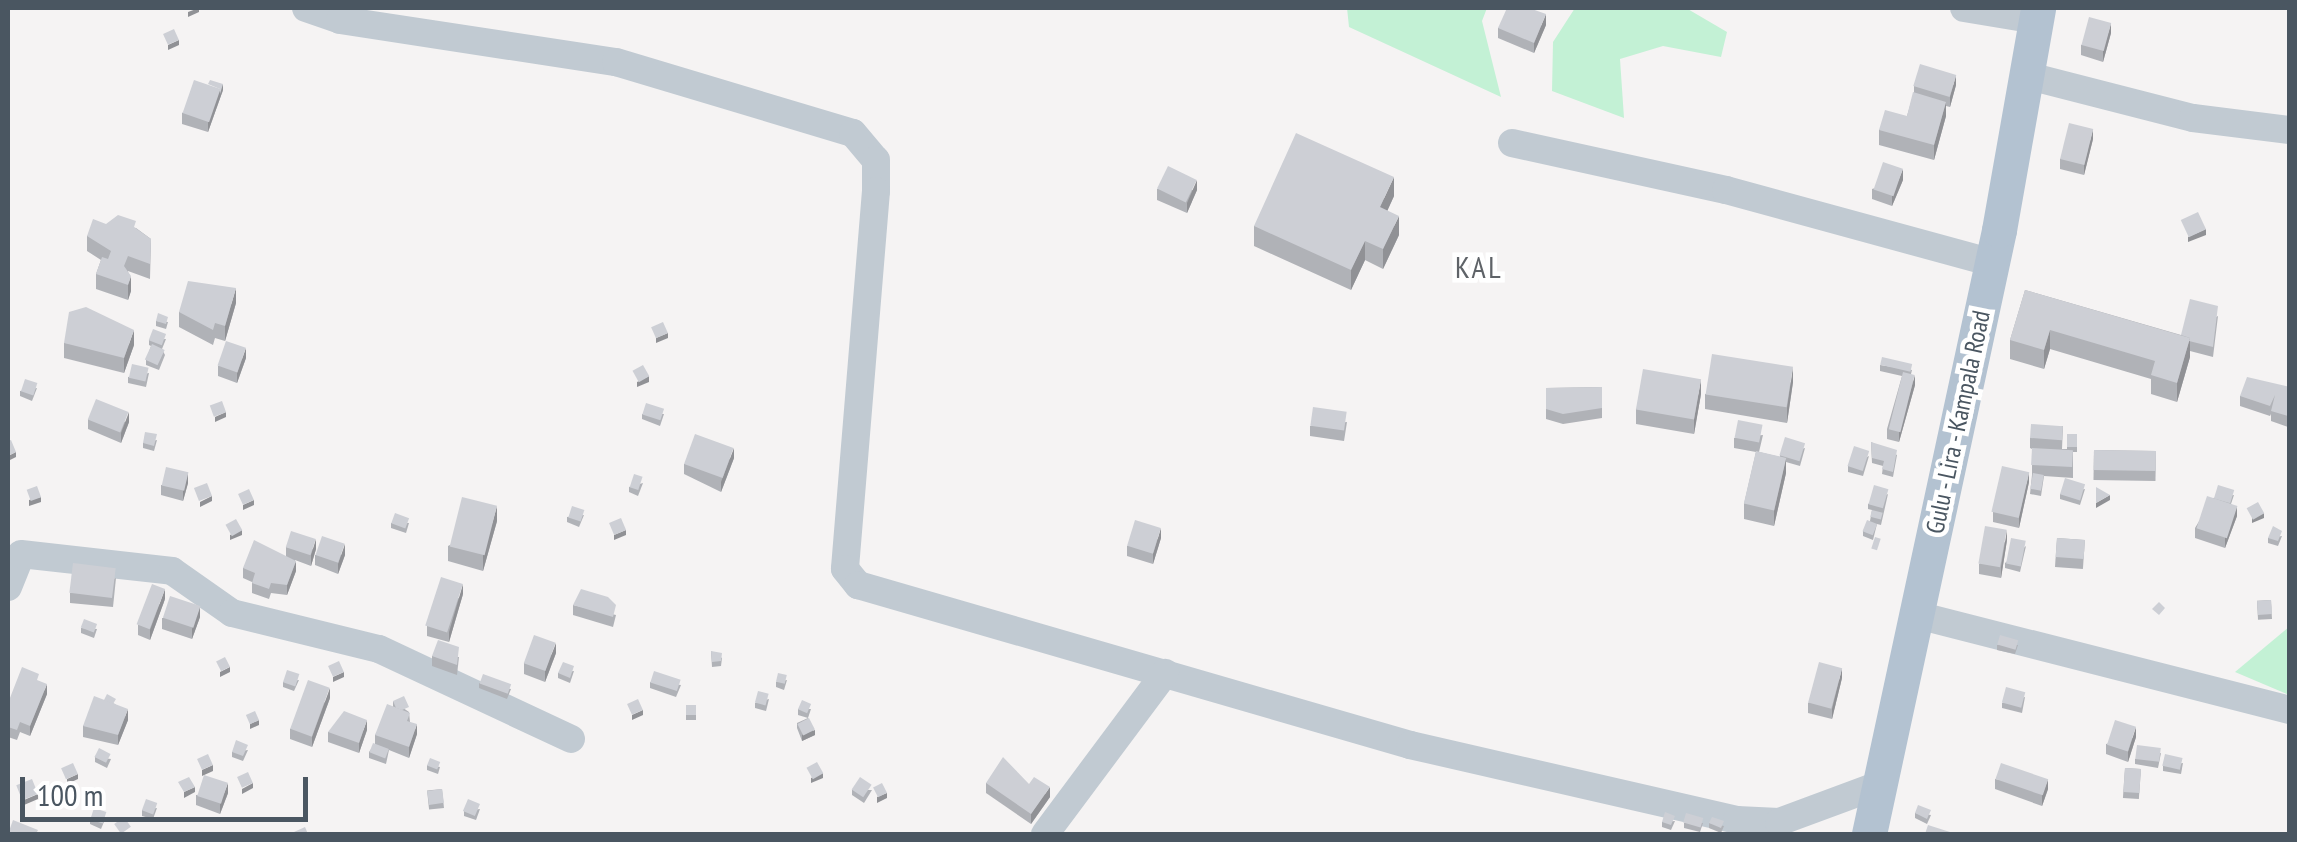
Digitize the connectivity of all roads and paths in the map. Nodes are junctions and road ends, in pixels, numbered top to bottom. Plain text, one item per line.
1 (306, 8) edge
2 (1964, 8) edge
3 (2037, 14) edge
4 (2029, 76) junction
5 (2290, 130) edge
6 (1512, 143) dead end
7 (1992, 264) junction
8 (8, 587) edge
9 (1917, 615) junction
10 (1165, 673) junction
11 (2290, 710) edge
12 (571, 738) dead end
13 (1881, 784) junction
14 (1743, 827) edge
15 (1045, 834) edge
16 (1869, 834) edge

1 - 10 street
2 - 3 street
3 - 4 main road, Gulu - Lira - Kampala Road
4 - 5 street
4 - 7 main road, Gulu - Lira - Kampala Road
6 - 7 street
7 - 9 main road, Gulu - Lira - Kampala Road
8 - 12 street
9 - 11 street
9 - 13 main road, Gulu - Lira - Kampala Road
10 - 14 street
10 - 15 street
13 - 14 street
13 - 16 main road, Gulu - Lira - Kampala Road

